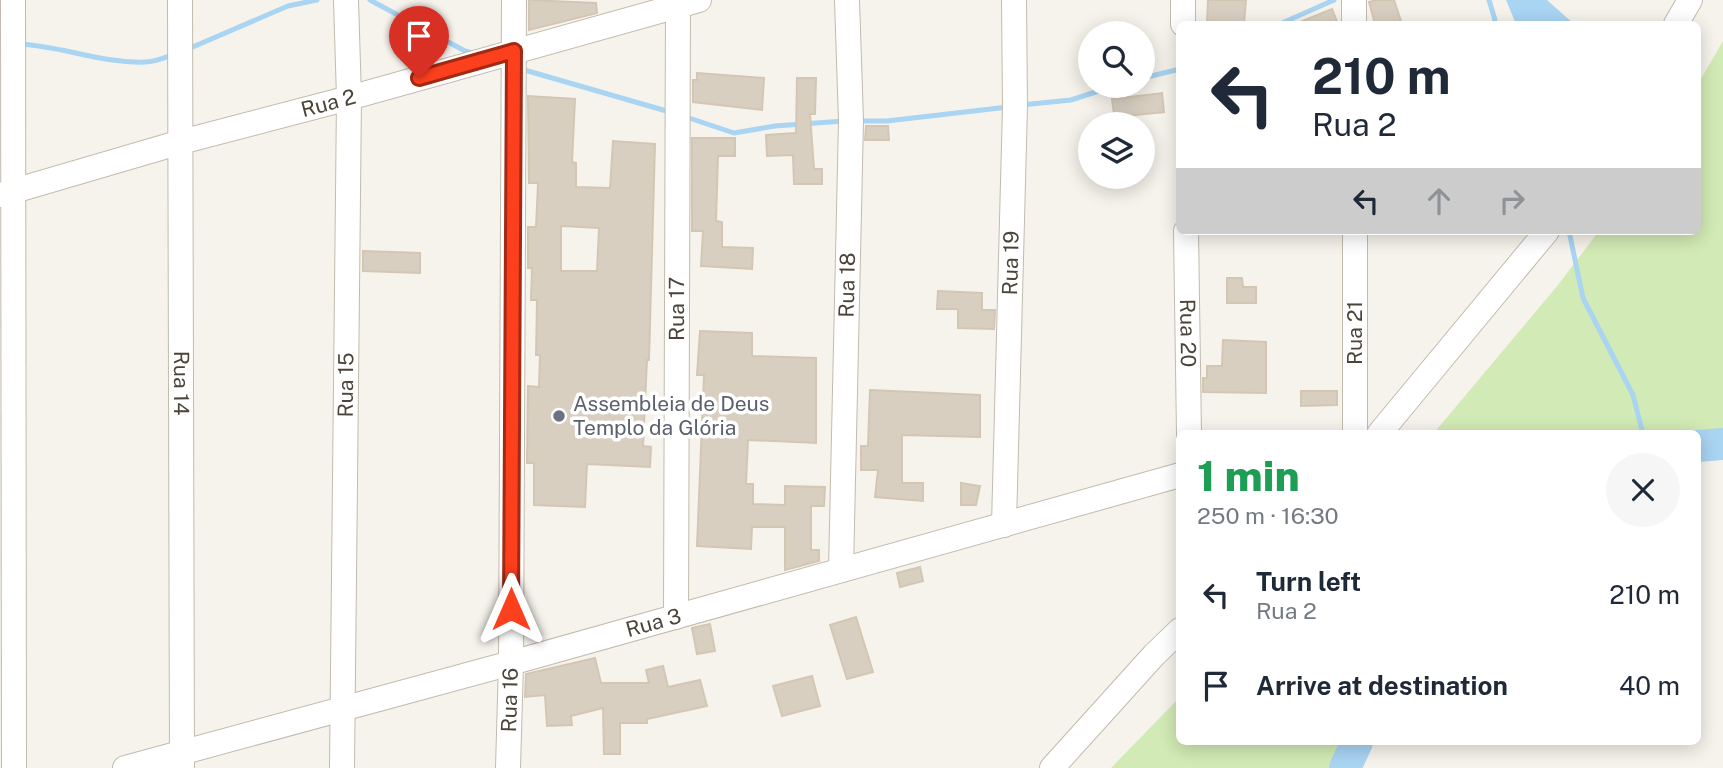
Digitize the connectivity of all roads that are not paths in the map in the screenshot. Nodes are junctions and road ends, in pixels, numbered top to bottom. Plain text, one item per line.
1 (13, 0) edge
2 (180, 0) edge
3 (346, 0) edge
4 (514, 0) edge
5 (846, 0) edge
6 (1014, 0) edge
7 (1183, 0) edge
8 (1354, 0) edge
9 (1690, 0) edge
10 (685, 2) edge
11 (1183, 21) edge
12 (1354, 21) edge
13 (1678, 21) edge
14 (514, 51) junction
15 (349, 98) junction
16 (181, 142) junction
17 (7, 194) edge
18 (1186, 235) edge
19 (1355, 235) edge
20 (1543, 235) edge
21 (1189, 430) edge
22 (1357, 430) edge
23 (1360, 430) edge
24 (1176, 476) edge
25 (1004, 525) junction
26 (841, 570) junction
27 (676, 617) junction
28 (1176, 634) edge
29 (511, 663) junction
30 (341, 710) junction
31 (182, 760) edge
32 (14, 768) edge
33 (125, 768) edge
34 (342, 768) edge
35 (508, 768) edge
36 (1052, 768) edge

1 - 17 street
2 - 16 street, Rua 14
3 - 15 street, Rua 15
4 - 14 street, Rua 16
5 - 26 street, Rua 18
6 - 25 street, Rua 19
7 - 11 street
8 - 12 street
9 - 13 street
10 - 14 street, Rua 2
10 - 27 street, Rua 17
14 - 15 street, Rua 2
14 - 29 street, Rua 16
15 - 16 street, Rua 2
15 - 30 street, Rua 15
16 - 17 street, Rua 2
16 - 31 street, Rua 14
17 - 32 street
18 - 21 street, Rua 20
19 - 22 street, Rua 21
20 - 23 street
24 - 25 street, Rua 3
25 - 26 street, Rua 3
26 - 27 street, Rua 3
27 - 29 street, Rua 3
28 - 36 street
29 - 30 street, Rua 3
29 - 35 street, Rua 16
30 - 31 street, Rua 3
30 - 34 street, Rua 15
31 - 33 street, Rua 3

